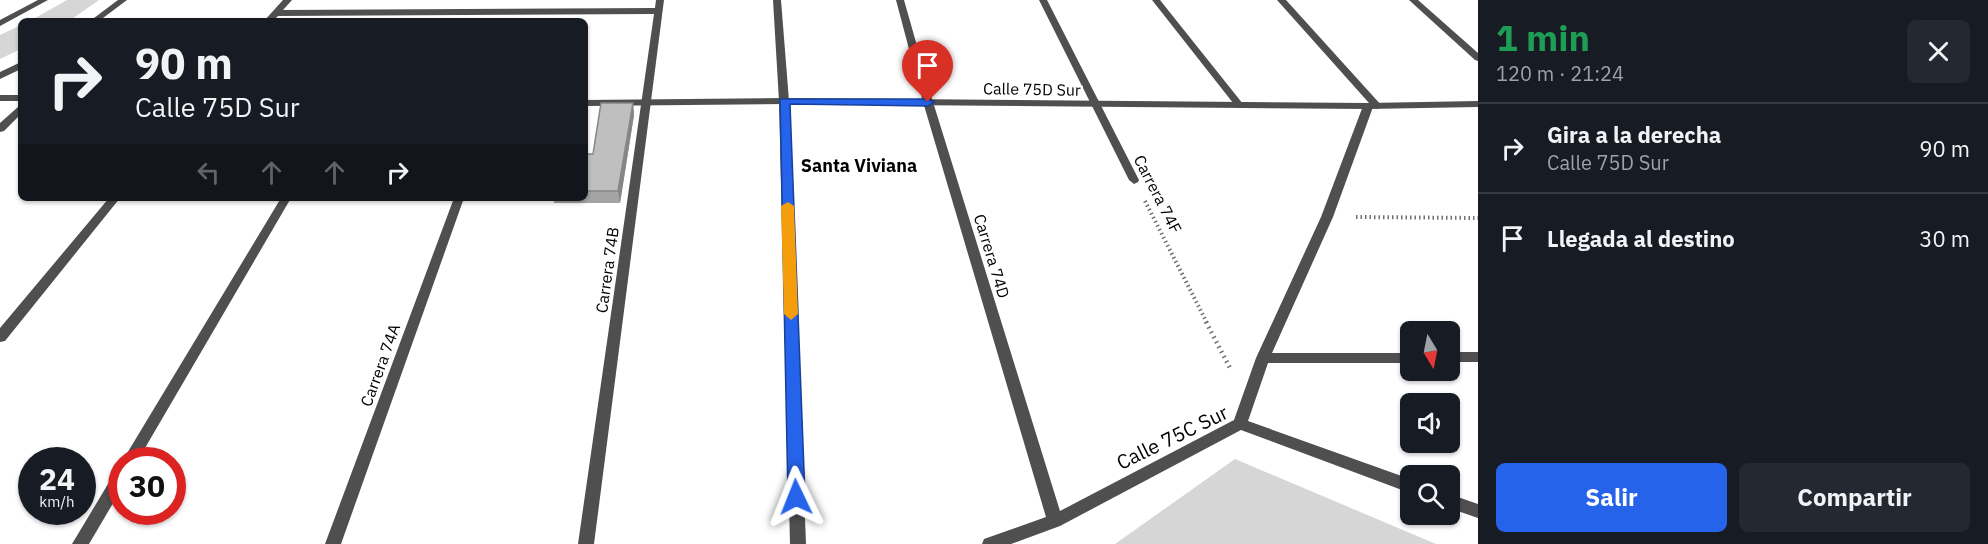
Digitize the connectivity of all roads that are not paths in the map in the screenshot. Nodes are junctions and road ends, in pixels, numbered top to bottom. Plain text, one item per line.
1 (44, 0) edge
2 (123, 0) edge
3 (288, 0) edge
4 (660, 0) edge
5 (777, 0) edge
6 (900, 0) edge
7 (1043, 0) edge
8 (1156, 0) edge
9 (1281, 0) edge
10 (1413, 0) edge
11 (658, 11) junction
12 (276, 13) junction
13 (98, 18) edge
14 (271, 18) edge
15 (0, 23) edge
16 (1478, 58) edge
17 (18, 67) edge
18 (0, 76) edge
19 (0, 98) edge
20 (18, 98) edge
21 (784, 101) junction
22 (928, 102) junction
23 (588, 103) edge
24 (647, 103) junction
25 (1478, 104) edge
26 (1096, 105) junction
27 (1240, 106) junction
28 (1373, 106) junction
29 (18, 112) edge
30 (0, 129) edge
31 (1134, 180) road end
32 (113, 201) edge
33 (284, 201) edge
34 (458, 201) edge
35 (0, 337) edge
36 (1460, 357) edge
37 (1478, 357) edge
38 (1263, 358) junction
39 (1400, 358) edge
40 (1240, 424) junction
41 (138, 447) edge
42 (1400, 482) edge
43 (108, 497) edge
44 (1460, 505) edge
45 (1478, 511) edge
46 (1054, 521) junction
47 (80, 544) edge
48 (333, 544) edge
49 (586, 544) edge
50 (798, 544) edge
51 (990, 544) edge

1 - 15 street
2 - 13 street
3 - 12 street
4 - 11 street, Carrera 74B
5 - 21 street
6 - 22 street, Carrera 74D
7 - 26 street, Carrera 74F
8 - 27 street
9 - 28 street
10 - 16 street
11 - 12 street
11 - 24 street, Carrera 74B
12 - 14 street
17 - 18 street
19 - 20 street
21 - 22 street, Calle 75D Sur
21 - 24 street, Calle 75D Sur
21 - 50 street
22 - 26 street, Calle 75D Sur
22 - 46 street, Carrera 74D
23 - 24 street, Calle 75D Sur
24 - 49 street, Carrera 74B
25 - 28 street, Calle 75D Sur
26 - 27 street, Calle 75D Sur
26 - 31 street, Carrera 74F
27 - 28 street, Calle 75D Sur
28 - 38 street
29 - 30 street
32 - 35 street
33 - 41 street
34 - 48 street, Carrera 74A
36 - 37 street
38 - 39 street
38 - 40 street
40 - 42 street, Calle 75C Sur
40 - 46 street, Calle 75C Sur
43 - 47 street
44 - 45 street
46 - 51 street, Calle 75C Sur

